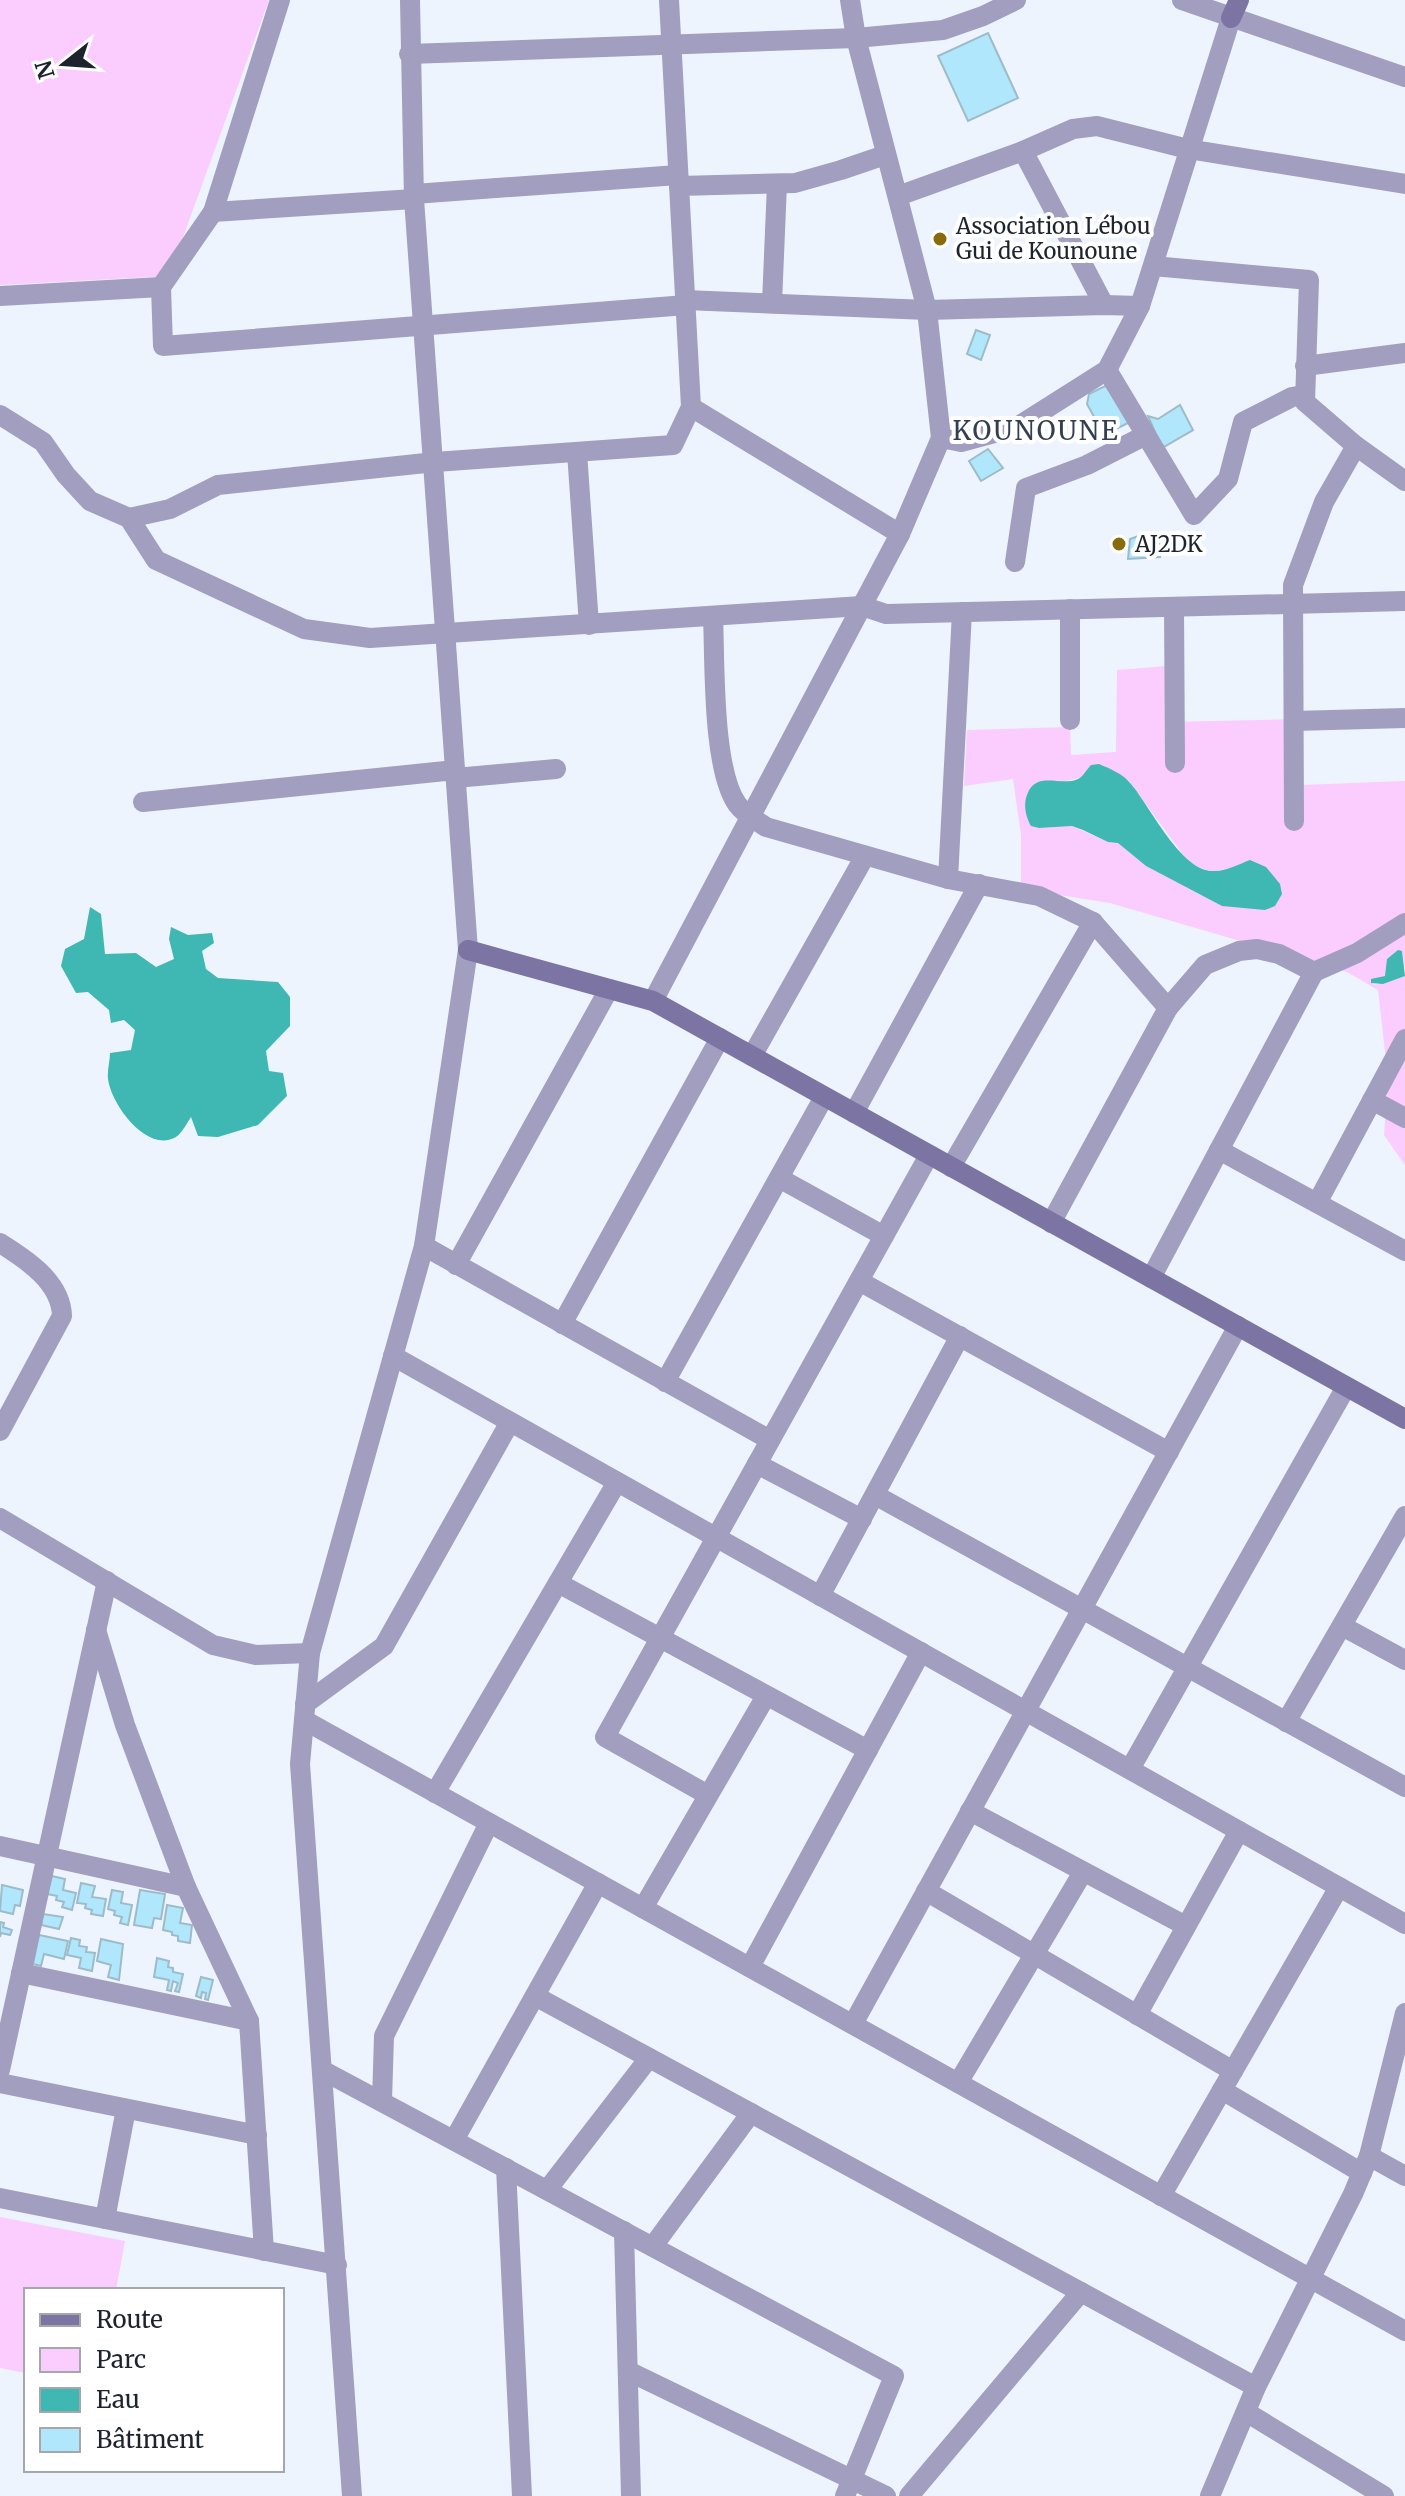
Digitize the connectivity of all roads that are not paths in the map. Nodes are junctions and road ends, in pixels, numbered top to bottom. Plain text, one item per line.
1 (280, 0) edge
2 (410, 0) edge
3 (669, 0) edge
4 (850, 0) edge
5 (1016, 0) edge
6 (1182, 0) edge
7 (982, 8) edge
8 (1235, 9) edge
9 (856, 38) junction
10 (671, 45) junction
11 (409, 54) junction
12 (1405, 77) edge
13 (1188, 149) junction
14 (1023, 151) junction
15 (885, 155) junction
16 (679, 181) junction
17 (777, 184) junction
18 (1405, 184) edge
19 (414, 196) junction
20 (898, 196) junction
21 (213, 212) junction
22 (1153, 266) junction
23 (161, 287) junction
24 (0, 296) edge
25 (686, 302) junction
26 (772, 303) junction
27 (1104, 305) junction
28 (1140, 306) junction
29 (927, 310) junction
30 (424, 326) junction
31 (1405, 353) edge
32 (1305, 366) junction
33 (1107, 370) junction
34 (1303, 395) junction
35 (691, 407) junction
36 (0, 415) edge
37 (1146, 435) junction
38 (941, 438) junction
39 (1356, 446) junction
40 (577, 452) junction
41 (435, 462) junction
42 (1405, 481) edge
43 (129, 518) junction
44 (900, 534) junction
45 (1015, 562) dead end
46 (1405, 601) edge
47 (1294, 604) junction
48 (862, 606) junction
49 (1174, 607) junction
50 (1070, 609) junction
51 (962, 612) junction
52 (713, 616) junction
53 (589, 625) junction
54 (446, 635) junction
55 (1405, 718) edge
56 (1070, 720) dead end
57 (1294, 721) junction
58 (1175, 763) dead end
59 (556, 769) dead end
60 (455, 774) junction
61 (143, 802) dead end
62 (749, 816) junction
63 (1294, 821) dead end
64 (865, 856) junction
65 (948, 879) junction
66 (979, 884) junction
67 (1404, 920) edge
68 (1093, 922) junction
69 (468, 950) junction
70 (1314, 972) junction
71 (609, 989) junction
72 (653, 1001) junction
73 (1168, 1008) junction
74 (720, 1038) junction
75 (1405, 1039) edge
76 (752, 1056) junction
77 (824, 1097) junction
78 (1372, 1100) junction
79 (854, 1113) junction
80 (1405, 1118) edge
81 (1219, 1150) junction
82 (929, 1155) junction
83 (951, 1167) junction
84 (779, 1178) junction
85 (1317, 1203) junction
86 (1051, 1223) junction
87 (884, 1236) junction
88 (0, 1243) edge
89 (424, 1246) junction
90 (1405, 1251) edge
91 (456, 1265) junction
92 (1151, 1278) junction
93 (859, 1281) junction
94 (562, 1324) junction
95 (1238, 1326) junction
96 (960, 1336) junction
97 (393, 1356) junction
98 (665, 1382) junction
99 (1346, 1387) junction
100 (1405, 1419) edge
101 (510, 1422) junction
102 (0, 1431) edge
103 (770, 1440) junction
104 (1169, 1452) junction
105 (757, 1464) junction
106 (617, 1482) junction
107 (875, 1495) junction
108 (1405, 1516) edge
109 (0, 1519) edge
110 (862, 1519) junction
111 (716, 1538) junction
112 (107, 1581) junction
113 (558, 1583) junction
114 (820, 1596) junction
115 (1082, 1609) junction
116 (1342, 1626) junction
117 (96, 1630) junction
118 (660, 1638) junction
119 (921, 1652) junction
120 (310, 1653) junction
121 (1405, 1660) edge
122 (1188, 1667) junction
123 (766, 1696) junction
124 (1025, 1711) junction
125 (305, 1712) junction
126 (1286, 1722) junction
127 (868, 1750) junction
128 (1130, 1769) junction
129 (1405, 1787) edge
130 (435, 1793) junction
131 (708, 1795) junction
132 (970, 1811) junction
133 (489, 1823) junction
134 (1239, 1831) junction
135 (0, 1846) edge
136 (47, 1856) junction
137 (1083, 1872) junction
138 (598, 1883) junction
139 (186, 1887) junction
140 (1339, 1887) junction
141 (926, 1891) junction
142 (643, 1908) junction
143 (1405, 1924) edge
144 (1186, 1926) junction
145 (1034, 1955) junction
146 (750, 1967) junction
147 (21, 1973) junction
148 (535, 1996) junction
149 (1405, 2013) edge
150 (1137, 2015) junction
151 (249, 2021) junction
152 (853, 2024) junction
153 (1400, 2048) edge
154 (649, 2058) junction
155 (0, 2070) edge
156 (322, 2070) junction
157 (1233, 2071) junction
158 (0, 2083) edge
159 (958, 2083) junction
160 (1222, 2090) junction
161 (382, 2101) junction
162 (126, 2109) junction
163 (751, 2113) junction
164 (257, 2135) junction
165 (454, 2140) junction
166 (1366, 2164) junction
167 (506, 2168) junction
168 (1405, 2176) edge
169 (547, 2190) junction
170 (1161, 2196) junction
171 (0, 2198) edge
172 (105, 2219) junction
173 (624, 2231) junction
174 (653, 2246) junction
175 (264, 2251) junction
176 (337, 2265) junction
177 (1311, 2279) junction
178 (1081, 2292) junction
179 (1405, 2331) edge
180 (628, 2371) junction
181 (1256, 2387) junction
182 (1246, 2412) junction
183 (848, 2488) edge
184 (352, 2496) edge
185 (522, 2496) edge
186 (631, 2496) edge
187 (886, 2496) edge
188 (909, 2496) edge
189 (1210, 2496) edge
190 (1384, 2496) edge

1 - 21 street
2 - 11 street
3 - 10 street
4 - 9 street
5 - 7 street
6 - 8 street
7 - 9 street
8 - 12 street
8 - 13 street
9 - 10 street
9 - 15 street
10 - 11 street
10 - 16 street
11 - 19 street
13 - 14 street
13 - 18 street
13 - 22 street
14 - 20 street
14 - 27 street
15 - 17 street
15 - 20 street
16 - 17 street
16 - 19 street
16 - 25 street
17 - 26 street
19 - 21 street
19 - 30 street
20 - 29 street
21 - 23 street
22 - 28 street
22 - 32 street
23 - 24 street
23 - 30 street
25 - 26 street
25 - 30 street
25 - 35 street
26 - 29 street
27 - 28 street
27 - 29 street
28 - 33 street
29 - 38 street
30 - 41 street
31 - 32 street
32 - 34 street
33 - 37 street
33 - 38 street
34 - 37 street
34 - 39 street
35 - 40 street
35 - 44 street
36 - 43 street
37 - 45 street
38 - 44 street
39 - 42 street
39 - 47 street
40 - 41 street
40 - 53 street
41 - 43 street
41 - 54 street
43 - 54 street
44 - 48 street
46 - 47 street
47 - 49 street
47 - 57 street
48 - 51 street
48 - 52 street
48 - 62 street
49 - 50 street
49 - 58 street
50 - 51 street
50 - 56 street
51 - 65 street
52 - 53 street
52 - 62 street
53 - 54 street
54 - 60 street
55 - 57 street
57 - 63 street
59 - 60 street
60 - 61 street
60 - 69 street
62 - 64 street
62 - 72 street
64 - 65 street
64 - 76 street
65 - 66 street
66 - 68 street
66 - 79 street
67 - 70 street
68 - 73 street
68 - 83 street
69 - 71 street
69 - 89 street
70 - 73 street
70 - 81 street
71 - 72 street
71 - 91 street
72 - 74 street
73 - 86 street
74 - 76 street
74 - 94 street
75 - 78 street
76 - 77 street
77 - 79 street
77 - 84 street
78 - 80 street
78 - 85 street
79 - 82 street
81 - 85 street
81 - 92 street
82 - 83 street
82 - 87 street
83 - 86 street
84 - 87 street
84 - 98 street
85 - 90 street
86 - 92 street
87 - 93 street
88 - 102 street
89 - 91 street
89 - 97 street
91 - 94 street
92 - 95 street
93 - 96 street
93 - 103 street
94 - 98 street
95 - 99 street
95 - 104 street
96 - 104 street
96 - 107 street
97 - 101 street
97 - 120 street
98 - 103 street
99 - 100 street
99 - 122 street
101 - 106 street
101 - 125 street
103 - 105 street
104 - 115 street
105 - 110 street
105 - 111 street
106 - 111 street
106 - 113 street
107 - 110 street
107 - 115 street
108 - 116 street
109 - 112 street
110 - 114 street
111 - 114 street
111 - 118 street
112 - 117 street
112 - 120 street
113 - 118 street
113 - 130 street
114 - 119 street
115 - 122 street
115 - 124 street
116 - 121 street
116 - 126 street
117 - 136 street
117 - 139 street
118 - 123 street
118 - 131 street
119 - 124 street
119 - 127 street
120 - 125 street
122 - 126 street
122 - 128 street
123 - 127 street
123 - 131 street
124 - 128 street
124 - 132 street
125 - 130 street
125 - 156 street
126 - 129 street
127 - 146 street
128 - 134 street
130 - 133 street
131 - 142 street
132 - 137 street
132 - 141 street
133 - 138 street
133 - 161 street
134 - 140 street
134 - 144 street
135 - 136 street
136 - 139 street
136 - 147 street
137 - 144 street
137 - 145 street
138 - 142 street
138 - 148 street
139 - 151 street
140 - 143 street
140 - 157 street
141 - 145 street
141 - 152 street
142 - 146 street
144 - 150 street
145 - 150 street
145 - 159 street
146 - 152 street
147 - 151 street
147 - 155 street
148 - 154 street
148 - 165 street
149 - 153 street
150 - 157 street
151 - 164 street
152 - 159 street
153 - 166 street
154 - 163 street
154 - 169 street
156 - 161 street
156 - 176 street
157 - 160 street
158 - 162 street
159 - 170 street
160 - 166 street
160 - 170 street
161 - 165 street
162 - 164 street
162 - 172 street
163 - 174 street
163 - 178 street
164 - 175 street
165 - 167 street
166 - 168 street
166 - 177 street
167 - 169 street
167 - 185 street
169 - 173 street
170 - 177 street
171 - 172 street
172 - 175 street
173 - 174 street
173 - 180 street
174 - 183 street
175 - 176 street
176 - 184 street
177 - 179 street
177 - 181 street
178 - 181 street
178 - 188 street
180 - 183 street
180 - 186 street
181 - 182 street
182 - 189 street
182 - 190 street
183 - 187 street

